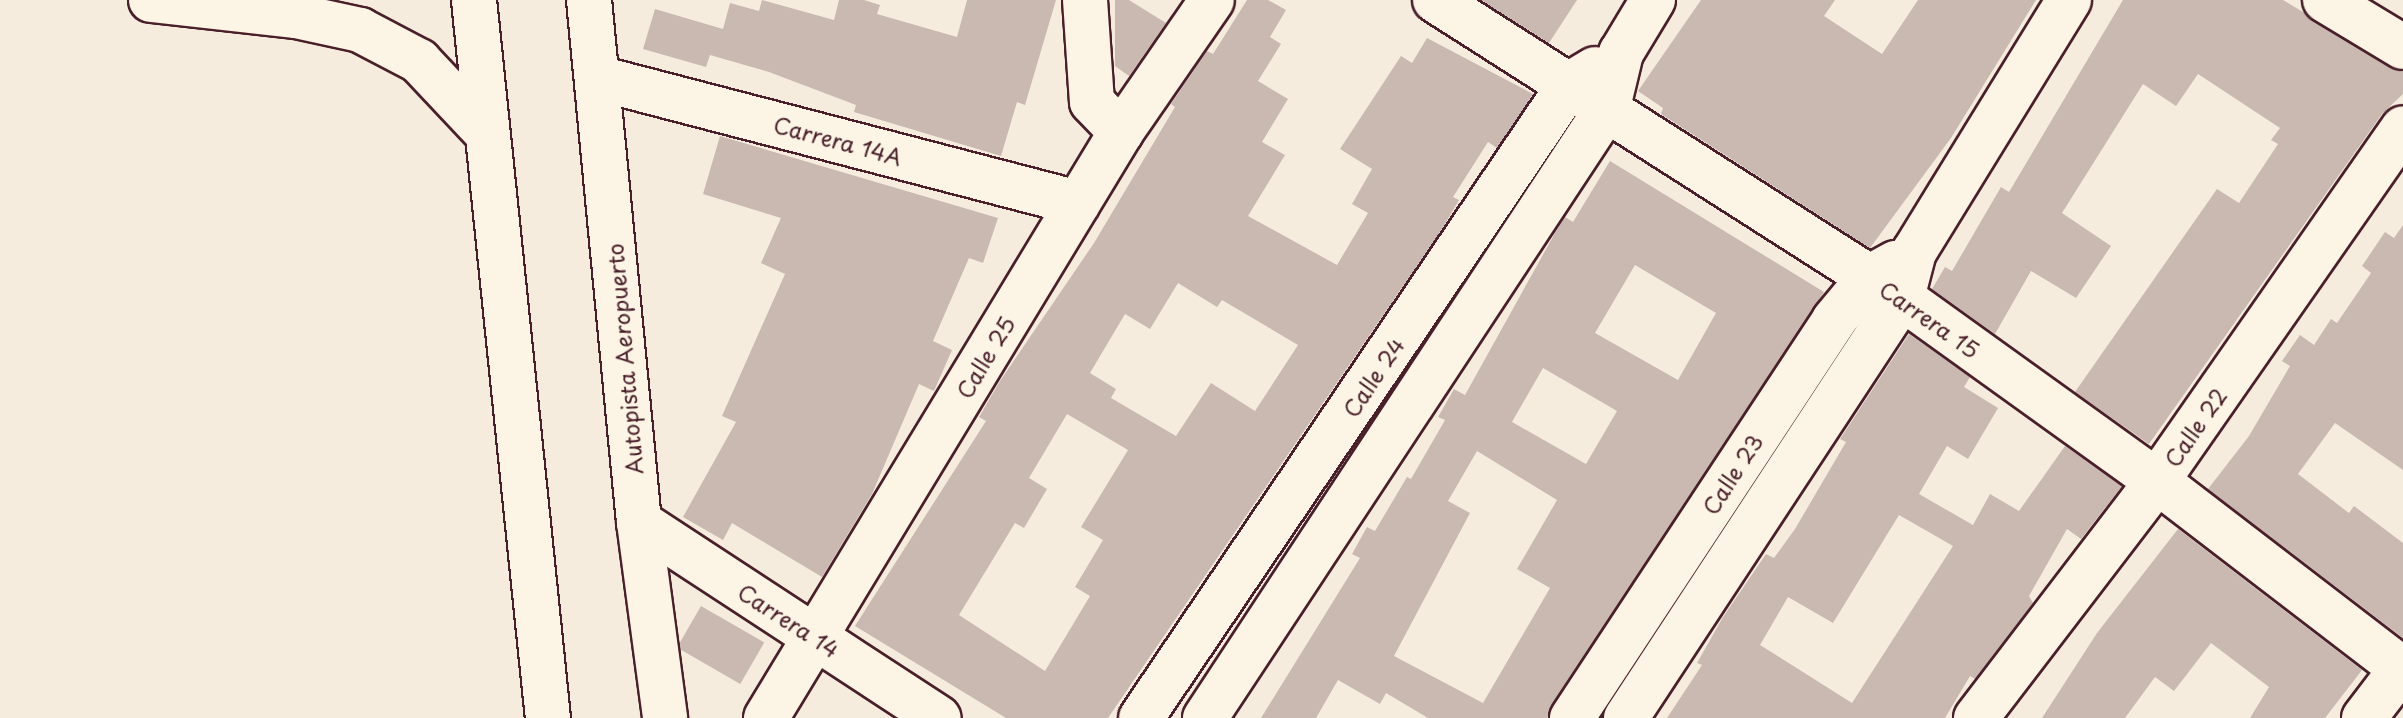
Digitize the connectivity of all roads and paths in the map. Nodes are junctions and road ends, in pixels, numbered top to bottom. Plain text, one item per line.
1 (151, 0) edge
2 (311, 0) edge
3 (474, 0) edge
4 (589, 0) edge
5 (1085, 0) edge
6 (1212, 0) edge
7 (1435, 0) edge
8 (1653, 0) edge
9 (2069, 0) edge
10 (2325, 0) edge
11 (263, 16) junction
12 (2403, 47) edge
13 (1621, 53) junction
14 (598, 78) junction
15 (1570, 84) junction
16 (1608, 107) junction
17 (2403, 128) edge
18 (486, 132) junction
19 (1121, 132) junction
20 (1078, 203) junction
21 (1886, 288) junction
22 (2157, 481) junction
23 (639, 522) junction
24 (815, 637) junction
25 (2402, 669) edge
26 (548, 718) edge
27 (665, 718) edge
28 (766, 718) edge
29 (939, 718) edge
30 (1141, 718) edge
31 (1205, 718) edge
32 (1572, 718) edge
33 (1626, 718) edge
34 (1976, 718) edge
35 (2364, 718) edge

1 - 11 main road
2 - 11 main road
3 - 18 main road
4 - 14 main road, Autopista Aeropuerto
5 - 19 main road
6 - 19 main road, Calle 25
7 - 15 main road, Carrera 15
8 - 13 main road, Calle 24
9 - 21 main road, Calle 23
10 - 12 main road
11 - 18 main road
13 - 15 main road, Calle 24
13 - 16 main road, Calle 24
14 - 20 main road, Carrera 14A
14 - 23 main road, Autopista Aeropuerto
15 - 16 main road, Carrera 15
15 - 30 main road, Calle 24
16 - 21 main road, Carrera 15
16 - 31 main road, Calle 24
17 - 22 main road, Calle 22
18 - 26 main road
19 - 20 main road, Calle 25
20 - 24 main road, Calle 25
21 - 22 main road, Carrera 15
21 - 32 main road, Calle 23
21 - 33 main road, Calle 23
22 - 25 main road, Carrera 15
22 - 34 main road, Calle 22
23 - 24 main road, Carrera 14
23 - 27 main road, Autopista Aeropuerto
24 - 28 main road, Calle 25
24 - 29 main road, Carrera 14
25 - 35 main road

